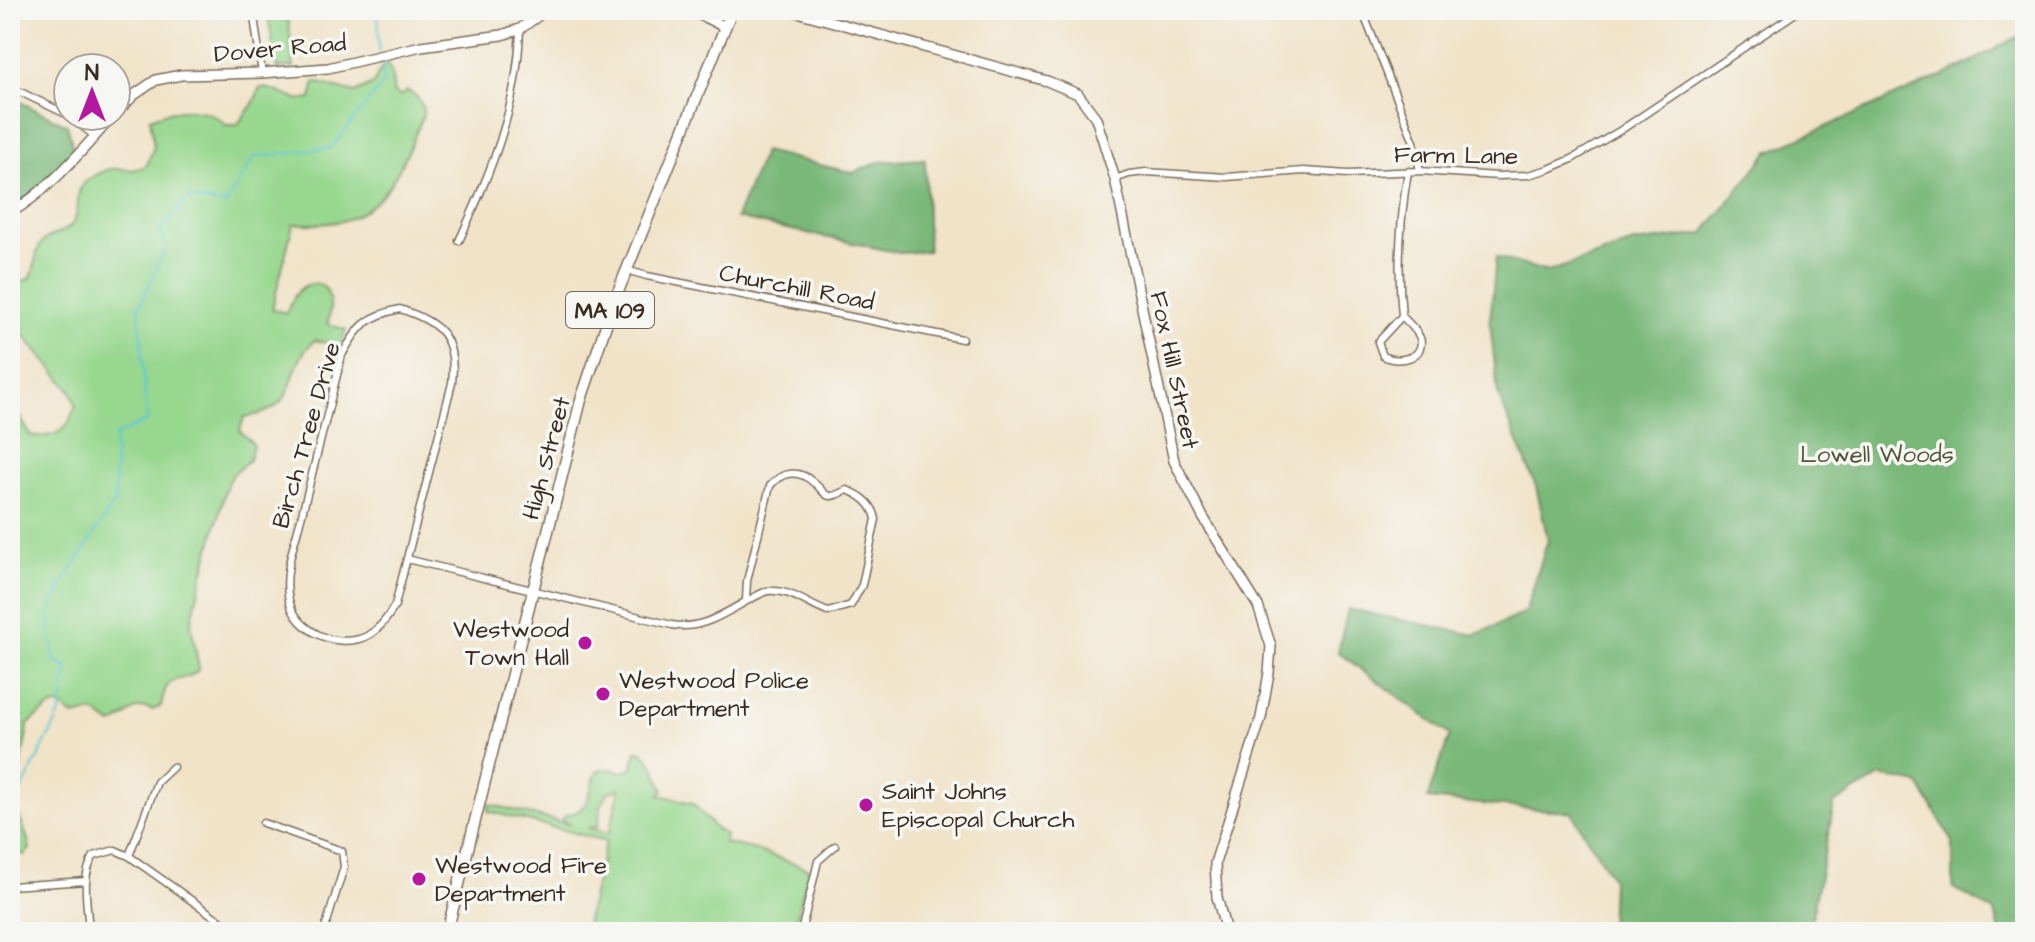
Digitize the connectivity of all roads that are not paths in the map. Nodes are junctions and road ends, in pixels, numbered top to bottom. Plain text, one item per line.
1 (253, 10) edge
2 (546, 10) edge
3 (690, 10) edge
4 (732, 10) edge
5 (790, 10) edge
6 (1362, 10) edge
7 (1800, 10) edge
8 (1787, 13) edge
9 (725, 27) junction
10 (520, 29) junction
11 (262, 73) junction
12 (10, 87) edge
13 (132, 97) edge
14 (99, 132) edge
15 (95, 136) junction
16 (1408, 171) junction
17 (1420, 171) junction
18 (1115, 179) junction
19 (10, 213) edge
20 (459, 241) dead end
21 (626, 270) junction
22 (1402, 316) junction
23 (962, 339) dead end
24 (407, 559) junction
25 (533, 590) junction
26 (746, 600) junction
27 (173, 767) dead end
28 (263, 823) dead end
29 (835, 846) dead end
30 (129, 856) junction
31 (86, 881) junction
32 (10, 886) edge
33 (89, 932) edge
34 (236, 932) edge
35 (324, 932) edge
36 (447, 932) edge
37 (801, 932) edge
38 (1226, 932) edge

1 - 11 street
2 - 10 street, Dover Road
3 - 9 street
4 - 9 main road, High Street / MA 109
5 - 18 street, Fox Hill Street
6 - 17 street
7 - 8 street, Farm Lane
8 - 17 street, Farm Lane
9 - 21 main road, High Street / MA 109
10 - 11 street, Dover Road
10 - 20 street
11 - 13 street, Dover Road
12 - 15 street
14 - 15 street, Dover Road
15 - 19 street, Dover Road
16 - 17 street, Farm Lane
16 - 18 street, Farm Lane
16 - 22 street
18 - 38 street, Fox Hill Street
21 - 23 street, Churchill Road
21 - 25 main road, High Street / MA 109
22 - 22 street
24 - 24 street, Birch Tree Drive
24 - 25 street
25 - 26 street
25 - 36 main road, High Street / MA 109
26 - 26 street
27 - 30 street
28 - 35 street
29 - 37 street
30 - 31 street
30 - 34 street
31 - 32 street
31 - 33 street

